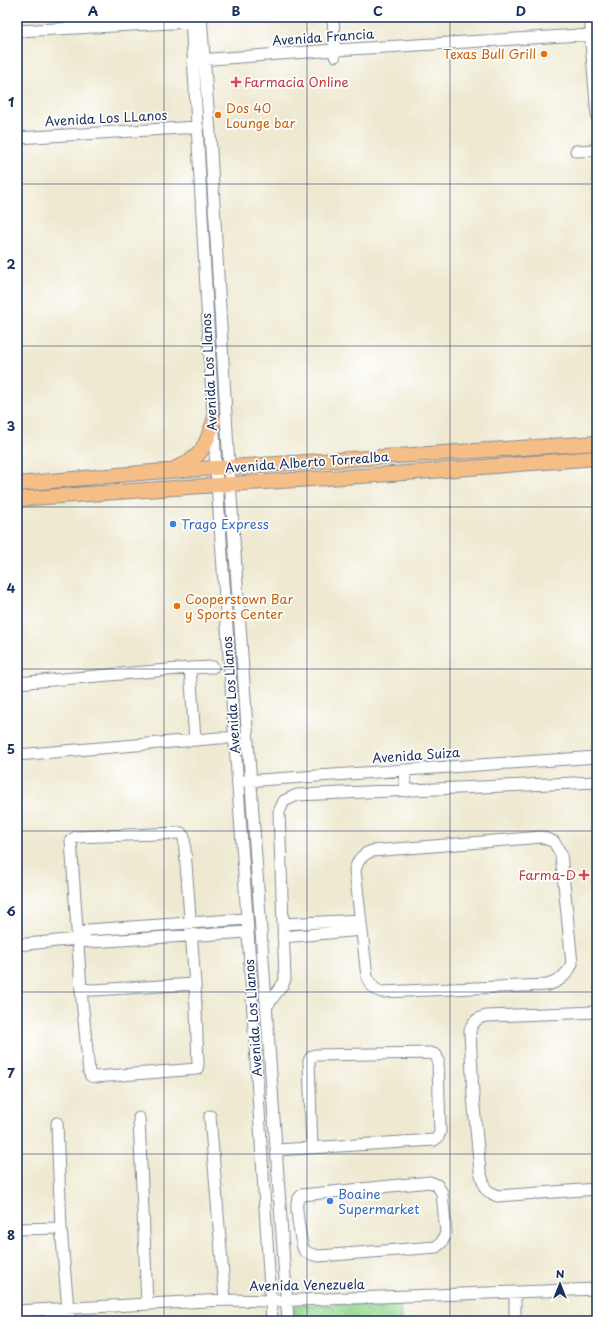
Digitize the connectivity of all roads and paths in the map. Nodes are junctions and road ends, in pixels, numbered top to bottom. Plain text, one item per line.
1 (333, 17) edge
2 (591, 17) edge
3 (194, 19) edge
4 (17, 31) edge
5 (594, 38) edge
6 (335, 53) junction
7 (199, 64) junction
8 (597, 116) edge
9 (198, 127) junction
10 (17, 138) edge
11 (597, 150) edge
12 (576, 151) dead end
13 (214, 421) junction
14 (597, 443) edge
15 (597, 458) edge
16 (222, 468) junction
17 (167, 471) junction
18 (17, 484) edge
19 (224, 484) junction
20 (17, 499) edge
21 (213, 667) dead end
22 (190, 668) junction
23 (17, 683) edge
24 (234, 738) junction
25 (195, 740) junction
26 (17, 756) edge
27 (597, 757) edge
28 (404, 770) junction
29 (238, 781) junction
30 (251, 781) junction
31 (597, 782) edge
32 (406, 791) junction
33 (247, 919) junction
34 (191, 923) junction
35 (283, 924) junction
36 (361, 925) junction
37 (248, 932) junction
38 (192, 935) junction
39 (284, 937) junction
40 (77, 939) junction
41 (17, 945) edge
42 (195, 984) junction
43 (81, 989) junction
44 (266, 1007) junction
45 (597, 1012) edge
46 (210, 1116) dead end
47 (139, 1118) dead end
48 (57, 1123) dead end
49 (312, 1148) junction
50 (276, 1150) junction
51 (597, 1188) edge
52 (60, 1228) junction
53 (17, 1229) edge
54 (299, 1229) junction
55 (282, 1230) junction
56 (597, 1289) edge
57 (515, 1293) junction
58 (225, 1300) junction
59 (287, 1300) junction
60 (271, 1301) junction
61 (147, 1303) junction
62 (68, 1309) junction
63 (17, 1311) edge
64 (69, 1321) edge
65 (272, 1321) edge
66 (288, 1321) edge
67 (515, 1321) edge

1 - 6 street
2 - 5 street
3 - 4 street
3 - 7 street, Avenida Los Llanos
5 - 6 street, Avenida Francia
5 - 8 street
6 - 7 street, Avenida Francia
7 - 9 street, Avenida Los Llanos
7 - 16 street, Avenida Los Llanos
9 - 10 street, Avenida Los LLanos
9 - 13 street, Avenida Los Llanos
11 - 12 street
13 - 16 street, Avenida Los Llanos
13 - 17 main road
14 - 16 main road, Avenida Alberto Torrealba
15 - 19 main road, Avenida Alberto Torrealba
16 - 17 main road, Avenida Alberto Torrealba
16 - 19 street, Avenida Los Llanos
17 - 18 main road, Avenida Alberto Torrealba
19 - 20 main road, Avenida Alberto Torrealba
19 - 24 street, Avenida Los Llanos
19 - 30 street, Avenida Los Llanos
21 - 22 street
22 - 23 street
22 - 25 street
24 - 25 street
24 - 29 street, Avenida Los Llanos
25 - 26 street
27 - 28 street, Avenida Suiza
28 - 30 street, Avenida Suiza
28 - 32 street
29 - 30 street, Avenida Suiza
29 - 33 street, Avenida Los Llanos
30 - 44 street, Avenida Los Llanos
31 - 32 street
32 - 35 street
33 - 34 street
33 - 37 street, Avenida Los Llanos
34 - 38 street
34 - 40 street
34 - 40 street
35 - 36 street
35 - 39 street
36 - 36 street
36 - 39 street
37 - 38 street
37 - 60 street, Avenida Los Llanos
38 - 40 street
38 - 42 street
39 - 44 street
40 - 41 street
40 - 43 street
42 - 43 street
42 - 43 street
44 - 50 street, Avenida Los Llanos
45 - 51 street
46 - 58 street
47 - 61 street
48 - 52 street
49 - 49 street
49 - 50 street
50 - 55 street, Avenida Los Llanos
52 - 53 street
52 - 62 street
54 - 54 street
54 - 55 street
55 - 59 street, Avenida Los Llanos
56 - 57 street, Avenida Venezuela
57 - 59 street, Avenida Venezuela
57 - 67 street
58 - 60 street, Avenida Venezuela
58 - 61 street, Avenida Venezuela
59 - 60 street, Avenida Venezuela
59 - 66 street, Avenida Los Llanos
60 - 65 street, Avenida Los Llanos
61 - 62 street, Avenida Venezuela
62 - 63 street, Avenida Venezuela
62 - 64 street

